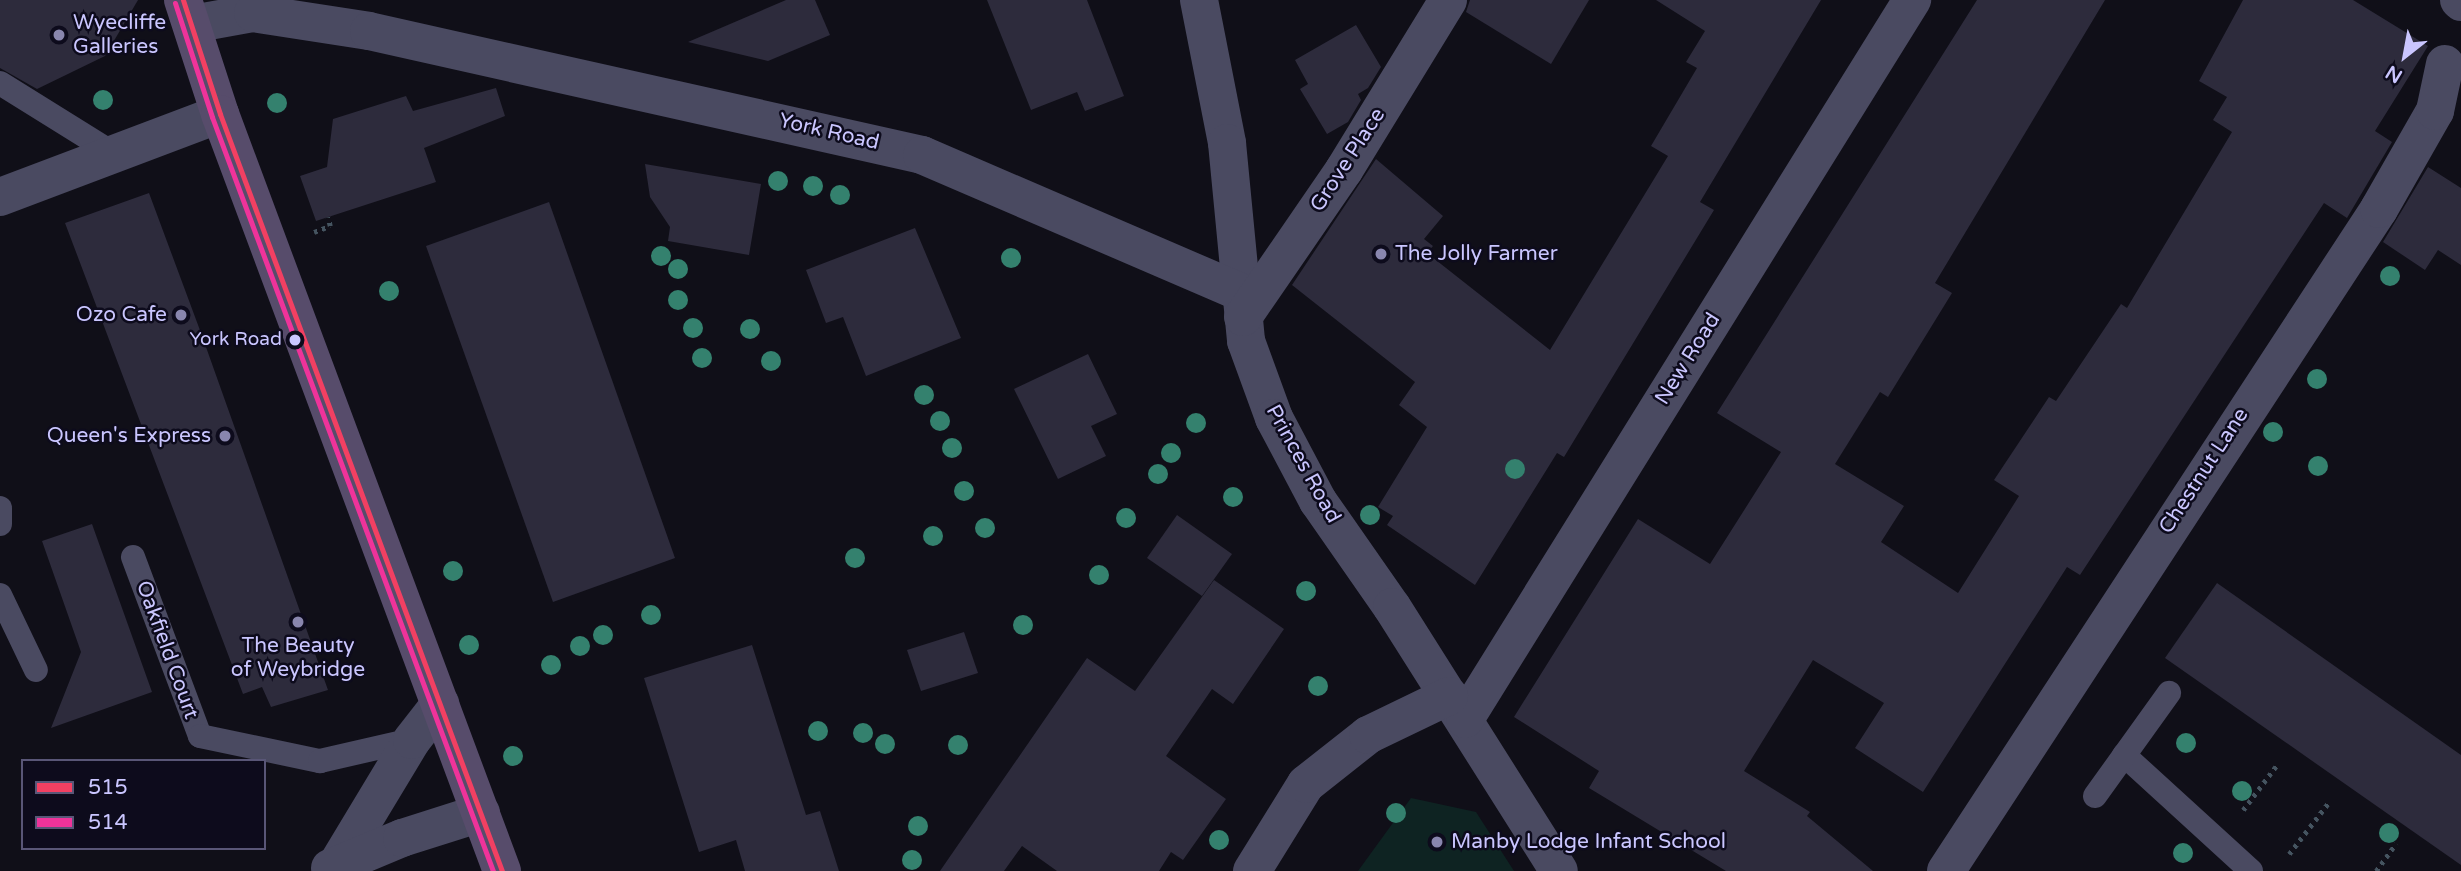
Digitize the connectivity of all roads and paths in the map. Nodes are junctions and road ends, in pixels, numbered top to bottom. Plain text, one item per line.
1 (1199, 0) edge
2 (1448, 0) edge
3 (1912, 0) edge
4 (187, 12) edge
5 (2445, 64) dead end
6 (0, 83) edge
7 (220, 114) junction
8 (111, 152) junction
9 (0, 197) edge
10 (1241, 304) junction
11 (0, 508) edge
12 (0, 524) edge
13 (133, 557) dead end
14 (0, 595) edge
15 (36, 670) dead end
16 (2169, 693) dead end
17 (440, 704) junction
18 (1457, 707) junction
19 (412, 740) junction
20 (2124, 755) junction
21 (2276, 766) dead end
22 (2095, 796) dead end
23 (2329, 802) dead end
24 (2241, 812) dead end
25 (481, 813) junction
26 (2396, 844) dead end
27 (2288, 855) dead end
28 (332, 866) edge
29 (502, 871) edge
30 (1252, 871) edge
31 (1559, 871) edge
32 (1946, 871) edge
33 (2251, 871) edge
34 (2376, 871) edge

1 - 10 street, Princes Road
2 - 10 street, Grove Place
3 - 18 street, New Road
4 - 7 main road
4 - 10 street, York Road
5 - 32 street, Chestnut Lane
6 - 8 lane
7 - 8 street
7 - 17 main road
8 - 9 street
10 - 18 street, Princes Road
11 - 12 lane
13 - 19 lane, Oakfield Court
14 - 15 lane
16 - 20 lane
17 - 19 street
17 - 25 main road
18 - 30 street
18 - 31 street, Princes Road
19 - 28 street
20 - 22 lane
20 - 33 lane
21 - 24 path
23 - 27 path
25 - 28 street
25 - 29 main road
26 - 34 path

